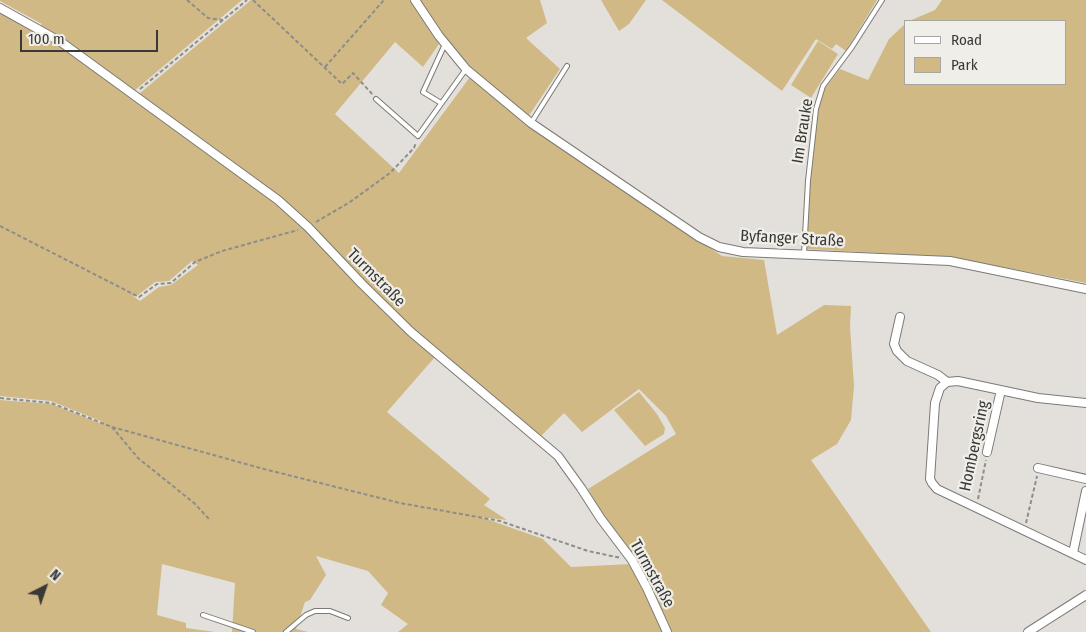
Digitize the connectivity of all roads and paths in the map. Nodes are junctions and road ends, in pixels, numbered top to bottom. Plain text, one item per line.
1 (187, 0) edge
2 (247, 0) edge
3 (253, 0) edge
4 (384, 0) edge
5 (415, 0) edge
6 (882, 0) edge
7 (0, 8) edge
8 (223, 20) junction
9 (445, 44) junction
10 (567, 66) dead end
11 (325, 68) junction
12 (466, 69) junction
13 (134, 93) junction
14 (376, 99) joint
15 (441, 103) junction
16 (531, 123) junction
17 (418, 136) junction
18 (0, 226) edge
19 (308, 228) junction
20 (804, 254) junction
21 (1086, 289) edge
22 (900, 317) dead end
23 (947, 382) junction
24 (1001, 390) junction
25 (0, 398) edge
26 (1086, 403) edge
27 (112, 428) junction
28 (987, 452) joint
29 (1038, 468) joint
30 (1086, 479) edge
31 (1086, 491) edge
32 (976, 507) junction
33 (209, 519) dead end
34 (1024, 530) junction
35 (1073, 553) junction
36 (632, 560) junction
37 (1086, 560) edge
38 (1086, 595) edge
39 (203, 615) dead end
40 (348, 618) dead end
41 (253, 632) edge
42 (286, 632) edge
43 (667, 632) edge
44 (1028, 632) edge

1 - 8 path
2 - 8 path
3 - 11 path
4 - 11 path
5 - 9 street, Byfanger Straße
6 - 20 lane, Im Brauke
7 - 13 street, Turmstraße
8 - 13 path
9 - 12 street, Byfanger Straße
9 - 15 lane
10 - 16 lane
11 - 14 path
12 - 15 lane
12 - 16 street, Byfanger Straße
13 - 19 street, Turmstraße
14 - 17 lane
15 - 17 lane
16 - 20 street, Byfanger Straße
17 - 19 path
18 - 19 path
19 - 36 street, Turmstraße
20 - 21 street, Byfanger Straße
22 - 23 street, Hombergsring
23 - 24 street, Hombergsring
23 - 32 street, Hombergsring
24 - 26 street, Hombergsring
24 - 28 street, Hombergsring
25 - 27 path
27 - 33 path
27 - 36 path
28 - 32 path, Hombergsring
29 - 30 street
29 - 34 path
31 - 35 street
32 - 34 street, Hombergsring
34 - 35 street, Hombergsring
35 - 37 street, Hombergsring
36 - 43 street, Turmstraße
38 - 44 street
39 - 41 lane
40 - 42 lane

